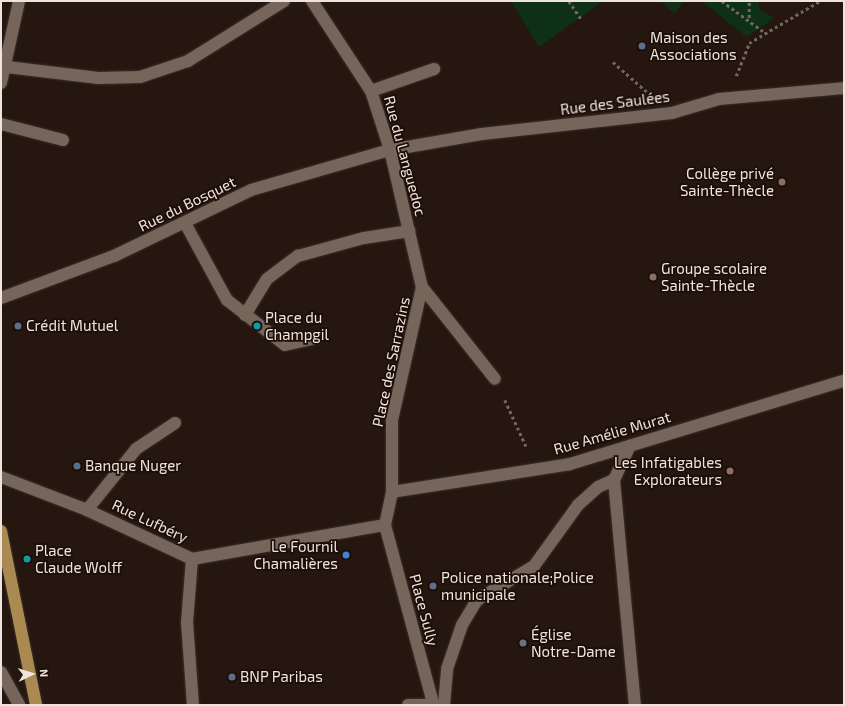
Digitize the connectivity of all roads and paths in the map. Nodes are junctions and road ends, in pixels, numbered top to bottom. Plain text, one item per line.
1 (19, 1) edge
2 (284, 1) edge
3 (312, 1) edge
4 (569, 1) edge
5 (722, 1) edge
6 (749, 1) edge
7 (820, 1) edge
8 (749, 19) junction
9 (582, 20) dead end
10 (764, 32) junction
11 (613, 62) dead end
12 (7, 67) junction
13 (434, 69) dead end
14 (1, 83) edge
15 (844, 88) edge
16 (371, 91) junction
17 (727, 98) junction
18 (672, 113) junction
19 (1, 124) edge
20 (63, 140) dead end
21 (390, 150) junction
22 (185, 223) junction
23 (409, 231) junction
24 (422, 287) junction
25 (1, 298) edge
26 (245, 315) junction
27 (316, 338) dead end
28 (495, 379) joint
29 (844, 381) edge
30 (175, 423) dead end
31 (630, 445) junction
32 (536, 469) junction
33 (1, 477) edge
34 (614, 480) junction
35 (392, 492) junction
36 (87, 510) junction
37 (385, 525) junction
38 (1, 531) edge
39 (192, 559) junction
40 (1, 672) edge
41 (437, 704) edge
42 (19, 705) edge
43 (36, 705) edge
44 (193, 705) edge
45 (408, 705) edge
46 (635, 705) edge

1 - 12 street
2 - 12 street
3 - 16 street, Rue du Languedoc
4 - 9 path
5 - 8 path
6 - 8 path
7 - 10 path
8 - 10 path
10 - 17 path
11 - 18 path
12 - 14 street
13 - 16 street
15 - 17 street, Rue des Saulées
16 - 21 street, Rue du Languedoc
17 - 18 street, Rue des Saulées
18 - 21 street, Rue des Saulées
19 - 20 street
21 - 22 street, Rue du Bosquet
21 - 23 street, Rue du Languedoc
22 - 25 street, Rue du Bosquet
22 - 26 street
23 - 24 street, Rue du Languedoc
23 - 26 street
24 - 28 street
24 - 35 street, Place des Sarrazins
26 - 27 street
28 - 32 path
29 - 31 street, Rue Amélie Murat
30 - 36 street
31 - 32 street, Rue Amélie Murat
31 - 34 street
32 - 35 street, Rue Amélie Murat
33 - 36 street, Rue Lufbéry
34 - 41 street
34 - 46 street
35 - 37 street
36 - 39 street, Rue Lufbéry
37 - 39 street, Rue Lufbéry
37 - 41 street, Place Sully
38 - 43 main road
39 - 44 street
40 - 42 street
41 - 45 street

